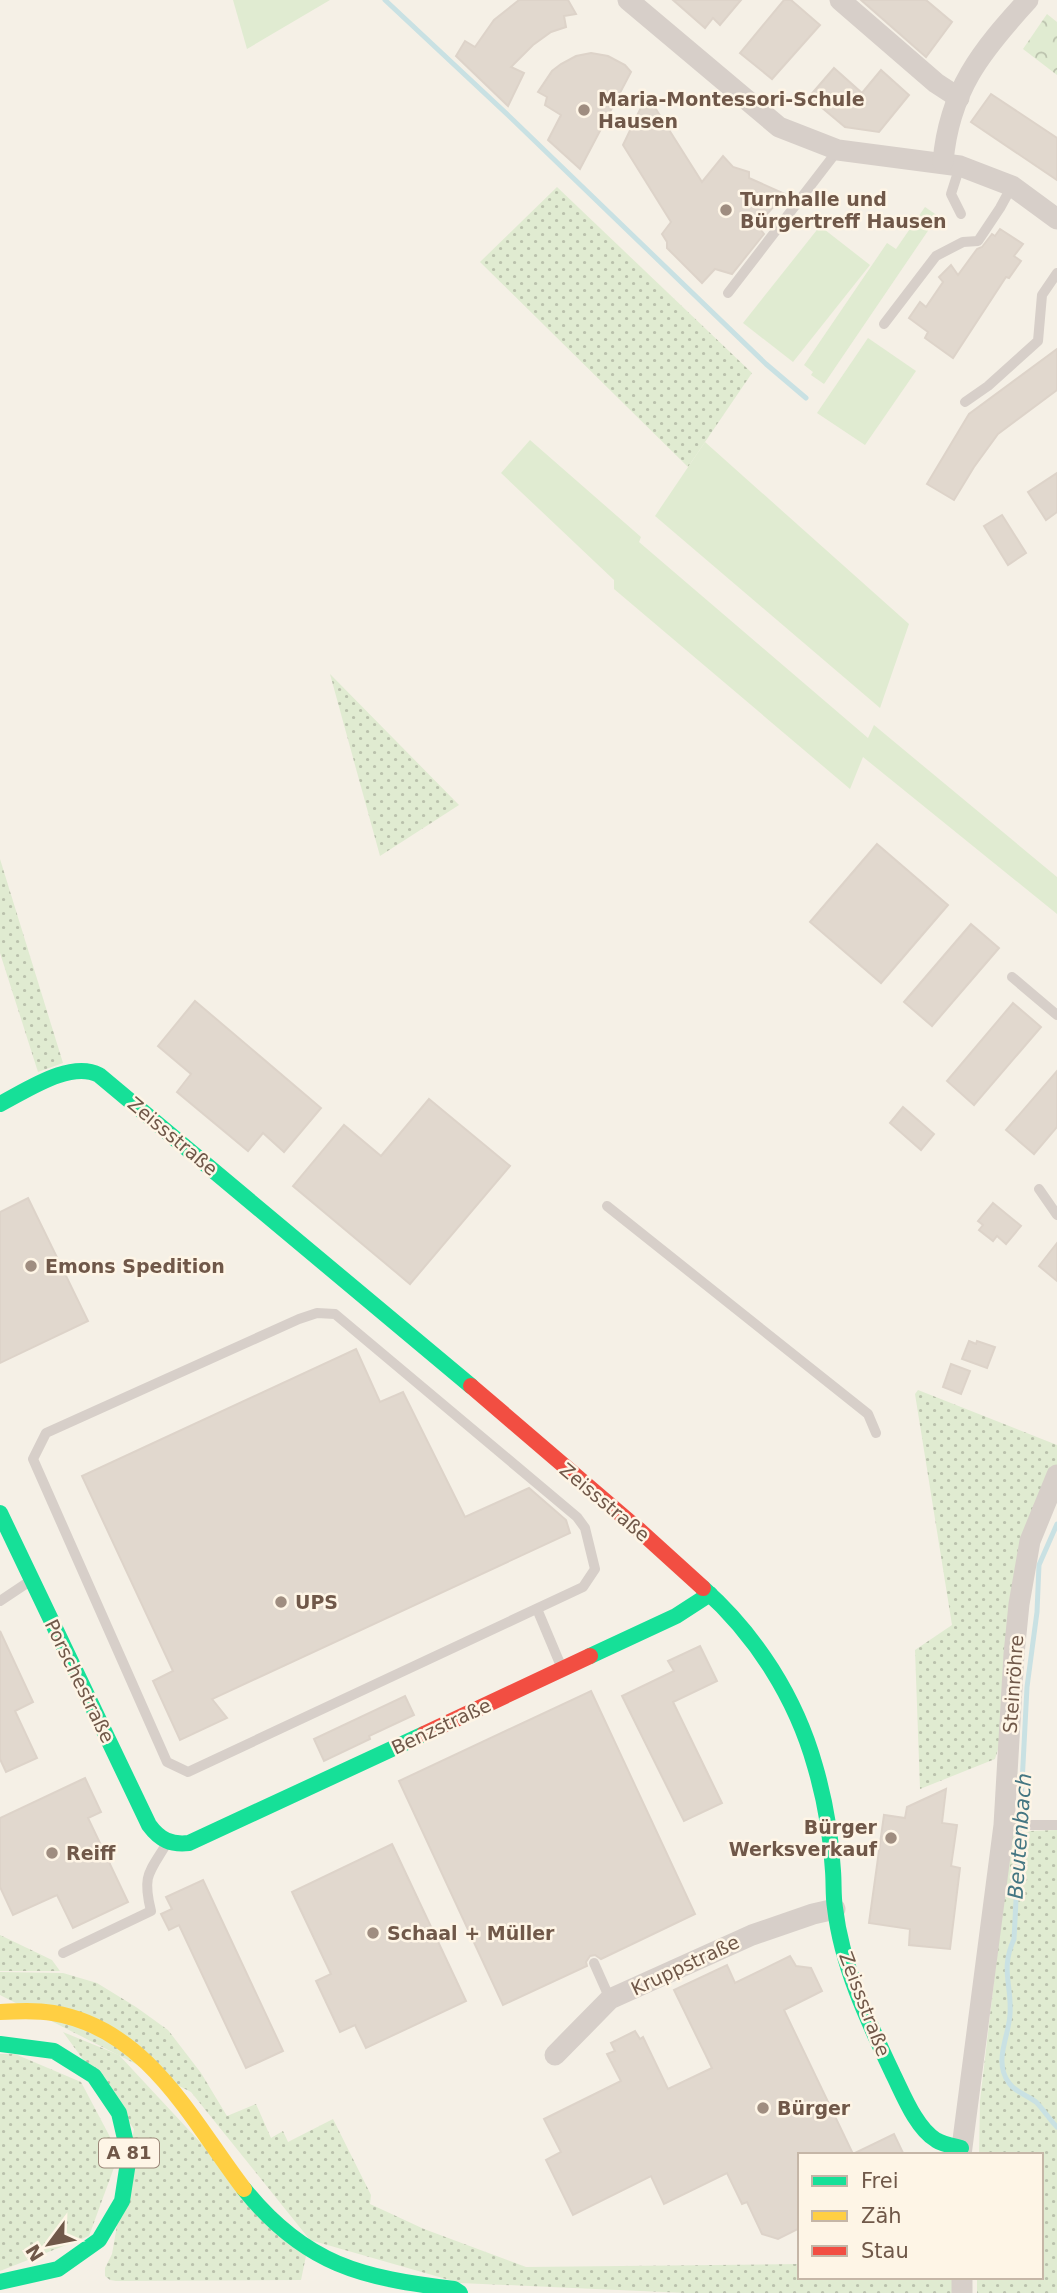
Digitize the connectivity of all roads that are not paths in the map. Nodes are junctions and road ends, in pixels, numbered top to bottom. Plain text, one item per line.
1 (628, 0) edge
2 (840, 0) edge
3 (1028, 0) edge
4 (958, 98) junction
5 (838, 150) junction
6 (951, 164) junction
7 (1012, 186) junction
8 (961, 214) dead end
9 (1057, 219) edge
10 (1057, 273) edge
11 (728, 293) dead end
12 (884, 324) dead end
13 (965, 402) dead end
14 (1012, 977) dead end
15 (1057, 1014) edge
16 (0, 1104) edge
17 (1038, 1189) dead end
18 (607, 1206) dead end
19 (1057, 1215) edge
20 (876, 1433) dead end
21 (1057, 1475) edge
22 (0, 1513) edge
23 (32, 1580) junction
24 (710, 1594) junction
25 (0, 1601) edge
26 (537, 1609) junction
27 (563, 1669) junction
28 (1009, 1825) junction
29 (1057, 1825) edge
30 (167, 1843) junction
31 (835, 1909) junction
32 (63, 1953) dead end
33 (594, 1963) dead end
34 (610, 1999) junction
35 (0, 2012) edge
36 (0, 2044) edge
37 (555, 2055) dead end
38 (961, 2151) edge
39 (0, 2282) edge
40 (460, 2293) edge

1 - 5 street
2 - 4 street
3 - 4 street
4 - 6 street
5 - 6 street
5 - 11 lane
6 - 7 street
6 - 8 lane
7 - 9 street
7 - 12 lane
10 - 13 lane
14 - 15 lane
16 - 24 main road, Zeissstraße
17 - 19 lane
18 - 20 lane
21 - 28 street, Steinröhre
22 - 23 main road, Porschestraße
23 - 25 lane
23 - 30 main road, Porschestraße
24 - 27 main road, Benzstraße
24 - 31 main road, Zeissstraße
26 - 26 lane
26 - 27 lane
27 - 30 main road, Benzstraße
28 - 29 lane
28 - 38 street, Steinröhre
30 - 32 lane
31 - 34 street, Kruppstraße
31 - 38 main road, Zeissstraße
33 - 34 lane
34 - 37 street, Kruppstraße
35 - 40 main road
36 - 39 main road, A 81

